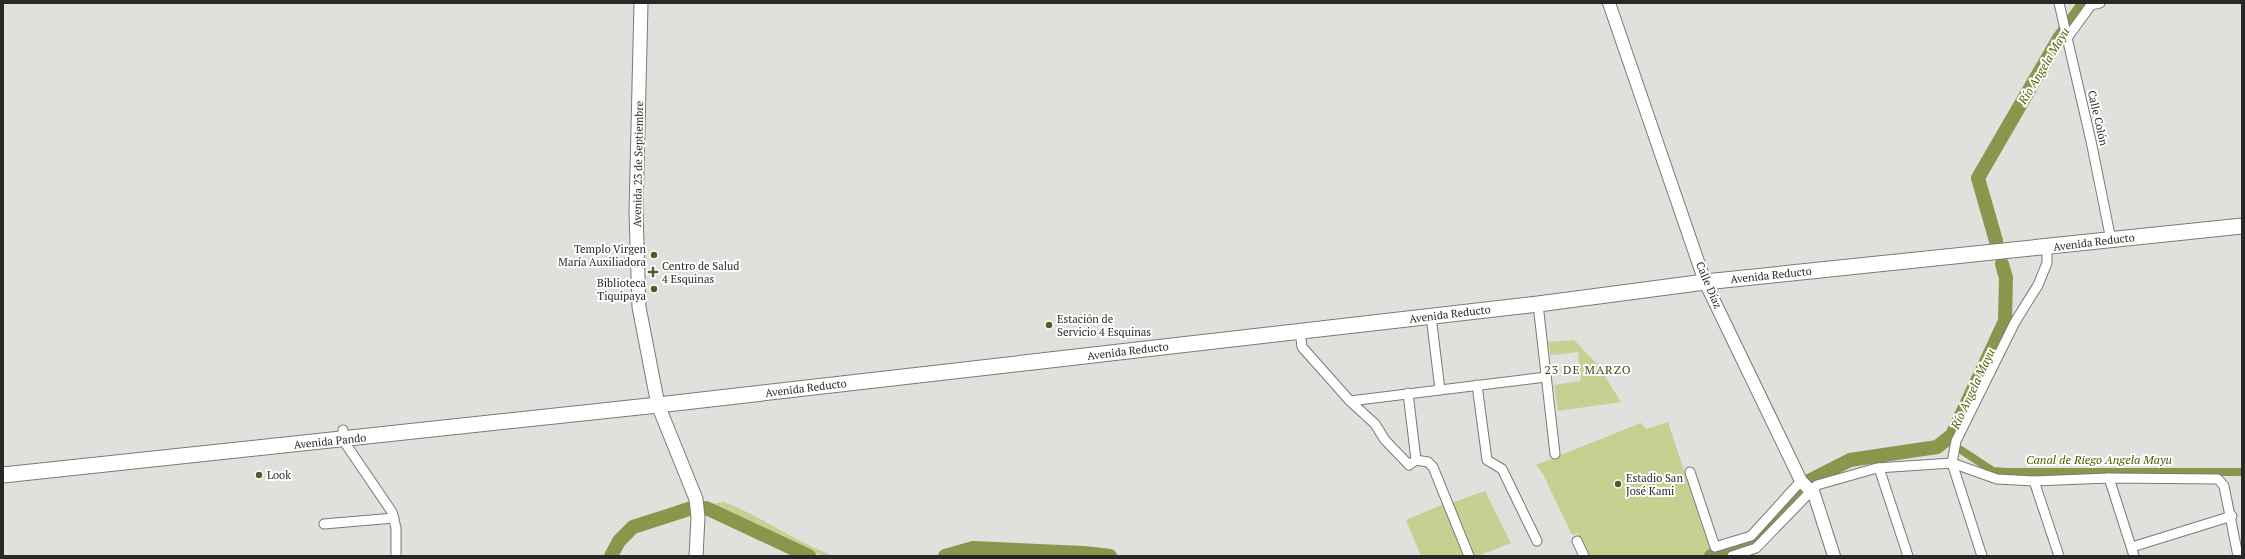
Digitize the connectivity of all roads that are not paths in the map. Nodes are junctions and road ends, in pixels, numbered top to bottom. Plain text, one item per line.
1 (641, 3) edge
2 (1609, 3) edge
3 (2100, 3) edge
4 (2060, 7) edge
5 (2067, 38) junction
6 (2242, 226) edge
7 (2111, 240) junction
8 (2047, 248) junction
9 (1706, 282) junction
10 (1538, 304) junction
11 (1431, 316) junction
12 (1300, 331) junction
13 (1546, 377) junction
14 (1477, 385) junction
15 (1440, 390) junction
16 (1408, 393) junction
17 (1350, 401) junction
18 (658, 405) junction
19 (343, 435) junction
20 (1555, 454) dead end
21 (1416, 460) junction
22 (1952, 463) junction
23 (1879, 468) junction
24 (1690, 472) dead end
25 (3, 475) edge
26 (2109, 478) junction
27 (1802, 481) junction
28 (2034, 481) junction
29 (1809, 491) junction
30 (2232, 516) junction
31 (394, 518) junction
32 (324, 524) dead end
33 (1578, 540) dead end
34 (1537, 541) dead end
35 (2133, 551) edge
36 (1758, 552) edge
37 (396, 556) edge
38 (696, 556) edge
39 (1469, 556) edge
40 (1584, 556) edge
41 (1732, 556) edge
42 (1834, 556) edge
43 (1908, 556) edge
44 (1982, 556) edge
45 (2059, 556) edge
46 (2238, 556) edge

1 - 18 main road, Avenida 23 de Septiembre
2 - 9 street, Calle Díaz
3 - 5 street
4 - 5 street, Calle Colón
5 - 7 street, Calle Colón
6 - 7 main road, Avenida Reducto
7 - 8 main road, Avenida Reducto
8 - 9 main road, Avenida Reducto
8 - 22 street
9 - 10 main road, Avenida Reducto
9 - 27 street, Calle Díaz
10 - 11 main road, Avenida Reducto
10 - 13 street
11 - 12 main road, Avenida Reducto
11 - 15 street
12 - 17 street
12 - 18 main road, Avenida Reducto
13 - 14 street
13 - 20 street
14 - 15 street
14 - 34 street
15 - 16 street
16 - 17 street
16 - 21 street
17 - 21 street
18 - 19 main road, Avenida Pando
18 - 38 main road, Avenida 23 de Septiembre
19 - 25 main road, Avenida Pando
19 - 31 street
21 - 39 street
22 - 23 street
22 - 28 street
22 - 44 street
23 - 29 street
23 - 43 street
24 - 27 street
26 - 28 street
26 - 30 street
26 - 35 street
27 - 29 street, Calle Díaz
28 - 45 street
29 - 36 street
29 - 42 street, Calle Díaz
30 - 35 street
30 - 46 street
31 - 32 street
31 - 37 street
33 - 40 street
36 - 41 street

